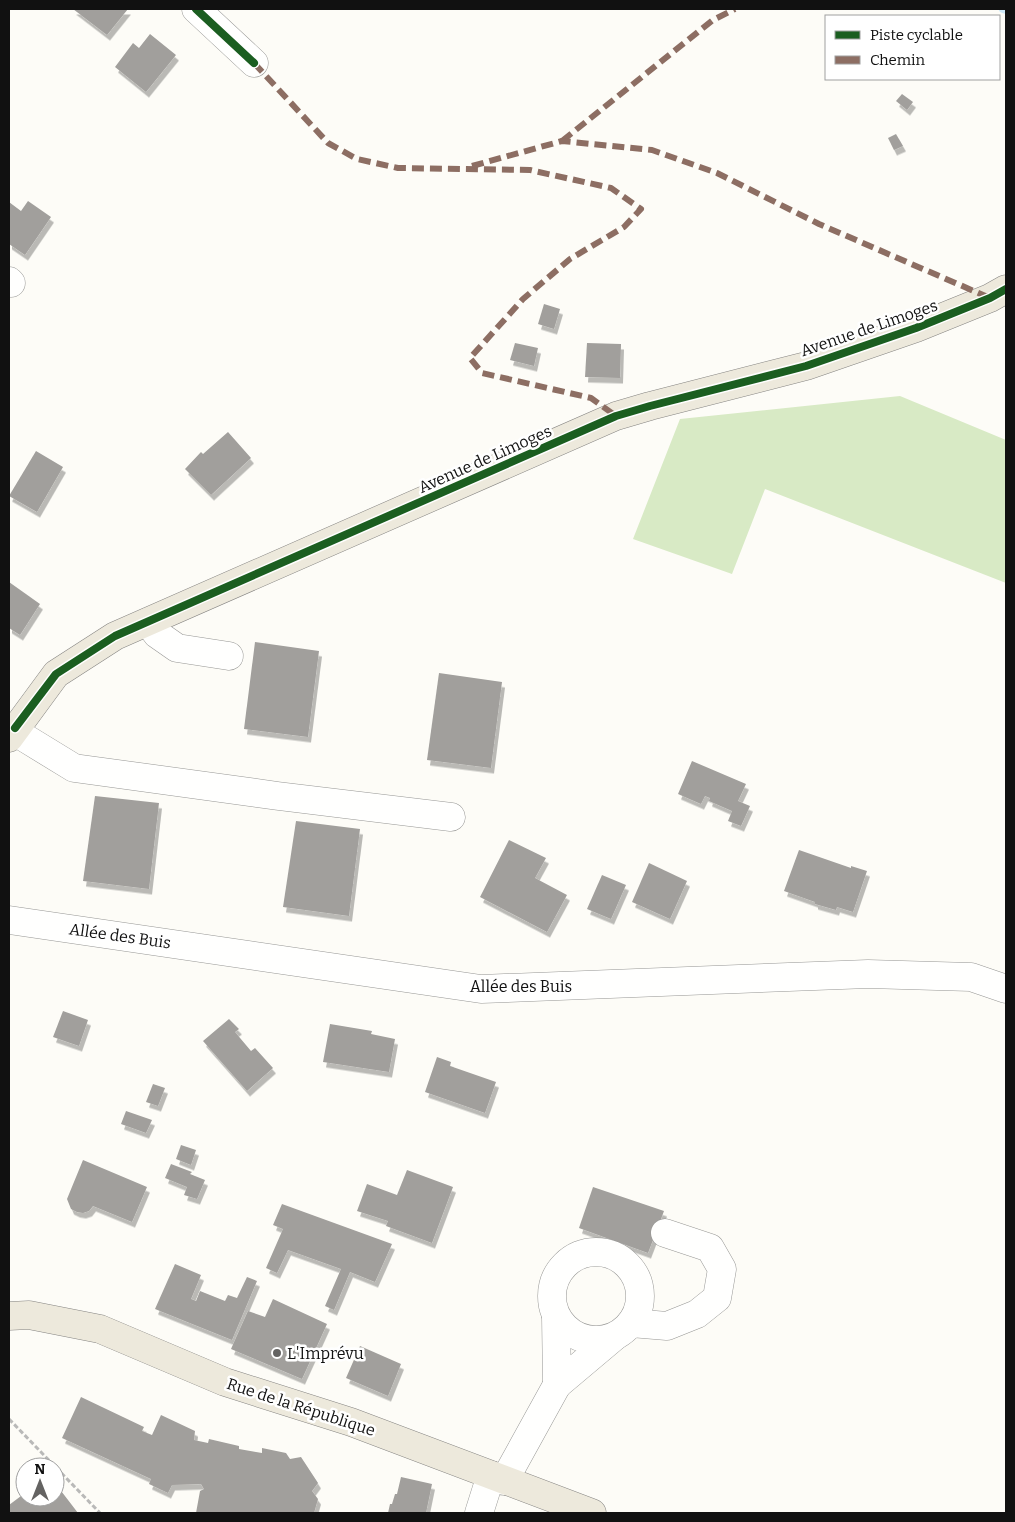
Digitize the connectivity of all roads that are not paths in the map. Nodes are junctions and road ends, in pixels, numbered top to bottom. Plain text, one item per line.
1 (196, 9) edge
2 (254, 63) dead end
3 (1006, 289) edge
4 (148, 622) junction
5 (229, 656) dead end
6 (12, 733) edge
7 (451, 817) dead end
8 (9, 920) edge
9 (1006, 989) edge
10 (665, 1233) dead end
11 (9, 1316) edge
12 (556, 1316) junction
13 (623, 1330) junction
14 (556, 1385) junction
15 (498, 1478) junction
16 (479, 1513) edge
17 (592, 1513) edge

1 - 2 street
3 - 4 main road, Avenue de Limoges
4 - 5 street
4 - 6 main road, Avenue de Limoges
6 - 7 street
8 - 9 street, Allée des Buis
10 - 13 street
11 - 15 main road, Rue de la République
12 - 13 street
12 - 13 street
12 - 14 street
13 - 14 street
14 - 15 street
15 - 16 street
15 - 17 main road, Rue de la République

